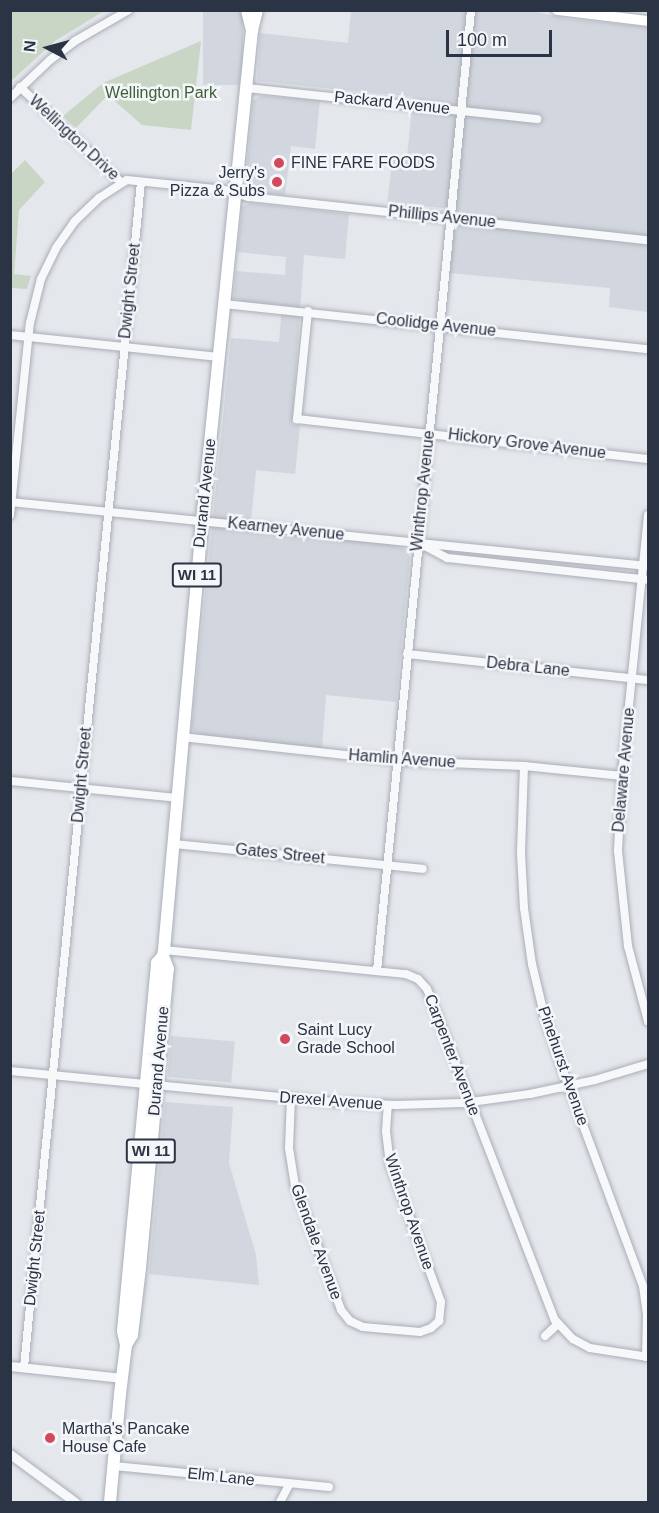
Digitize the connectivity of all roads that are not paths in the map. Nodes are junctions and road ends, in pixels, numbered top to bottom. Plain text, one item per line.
1 (129, 10) edge
2 (247, 10) edge
3 (257, 10) edge
4 (471, 10) edge
5 (557, 10) edge
6 (648, 21) edge
7 (252, 30) junction
8 (20, 87) junction
9 (246, 88) junction
10 (10, 98) edge
11 (461, 110) junction
12 (537, 119) dead end
13 (141, 182) junction
14 (122, 183) junction
15 (235, 193) junction
16 (450, 217) junction
17 (648, 240) edge
18 (224, 304) junction
19 (308, 311) junction
20 (440, 325) junction
21 (10, 335) edge
22 (29, 337) junction
23 (124, 346) junction
24 (648, 349) edge
25 (219, 357) junction
26 (429, 432) junction
27 (648, 459) edge
28 (11, 502) edge
29 (108, 511) junction
30 (10, 515) edge
31 (648, 516) edge
32 (202, 521) junction
33 (418, 543) junction
34 (646, 566) edge
35 (646, 580) edge
36 (407, 654) junction
37 (632, 679) junction
38 (648, 680) edge
39 (182, 737) junction
40 (398, 761) junction
41 (524, 766) junction
42 (622, 776) junction
43 (10, 781) edge
44 (81, 789) junction
45 (177, 798) junction
46 (173, 844) junction
47 (387, 865) junction
48 (423, 869) dead end
49 (163, 953) junction
50 (377, 971) junction
51 (648, 1021) edge
52 (648, 1064) edge
53 (10, 1071) edge
54 (53, 1076) junction
55 (152, 1085) junction
56 (568, 1086) junction
57 (291, 1098) junction
58 (470, 1102) junction
59 (388, 1105) junction
60 (440, 1318) joint
61 (558, 1324) junction
62 (546, 1336) dead end
63 (647, 1357) edge
64 (10, 1366) edge
65 (24, 1367) junction
66 (122, 1378) junction
67 (10, 1454) edge
68 (114, 1466) junction
69 (290, 1483) junction
70 (329, 1487) dead end
71 (75, 1503) edge
72 (110, 1503) edge
73 (280, 1503) edge

1 - 8 street
2 - 7 main road, Durand Avenue / WI 11
3 - 7 main road, Durand Avenue / WI 11
4 - 11 street, Winthrop Avenue
5 - 6 main road
7 - 9 main road, Durand Avenue / WI 11
8 - 10 street
8 - 14 street, Wellington Drive
9 - 11 street, Packard Avenue
9 - 15 main road, Durand Avenue / WI 11
11 - 12 street, Packard Avenue
11 - 16 street, Winthrop Avenue
13 - 14 street, Wellington Drive
13 - 15 street, Wellington Drive
13 - 23 street, Dwight Street
14 - 22 street
15 - 16 street, Phillips Avenue
15 - 18 main road, Durand Avenue / WI 11
16 - 17 street, Phillips Avenue
16 - 20 street, Winthrop Avenue
18 - 19 street, Coolidge Avenue
18 - 25 main road, Durand Avenue / WI 11
19 - 20 street, Coolidge Avenue
19 - 26 street, Hickory Grove Avenue
20 - 24 street, Coolidge Avenue
20 - 26 street, Winthrop Avenue
21 - 22 street
22 - 23 street
22 - 28 street
23 - 25 street
23 - 29 street, Dwight Street
25 - 32 main road, Durand Avenue / WI 11
26 - 27 street, Hickory Grove Avenue
26 - 33 street, Winthrop Avenue
28 - 29 street, Kearney Avenue
28 - 30 street
29 - 32 street, Kearney Avenue
29 - 44 street, Dwight Street
31 - 34 street, Delaware Avenue
32 - 33 street, Kearney Avenue
32 - 39 main road, Durand Avenue / WI 11
33 - 34 street, Kearney Avenue
33 - 35 street, Kearney Avenue
33 - 36 street, Winthrop Avenue
34 - 35 street, Delaware Avenue
35 - 37 street, Delaware Avenue
36 - 37 street, Debra Lane
36 - 40 street, Winthrop Avenue
37 - 38 street, Debra Lane
37 - 42 street, Delaware Avenue
39 - 40 street, Hamlin Avenue
39 - 45 main road, Durand Avenue / WI 11
40 - 41 street, Hamlin Avenue
40 - 47 street, Winthrop Avenue
41 - 42 street, Hamlin Avenue
41 - 56 street, Pinehurst Avenue
42 - 51 street, Delaware Avenue
43 - 44 street
44 - 45 street
44 - 54 street, Dwight Street
45 - 46 main road, Durand Avenue / WI 11
46 - 47 street, Gates Street
46 - 49 main road, Durand Avenue / WI 11
47 - 48 street, Gates Street
47 - 50 street, Winthrop Avenue
49 - 50 street, Carpenter Avenue
49 - 55 main road, Durand Avenue / WI 11
50 - 58 street, Carpenter Avenue
52 - 56 street, Drexel Avenue
53 - 54 street, Drexel Avenue
54 - 55 street, Drexel Avenue
54 - 65 street, Dwight Street
55 - 57 street, Drexel Avenue
55 - 66 main road, Durand Avenue / WI 11
56 - 58 street, Drexel Avenue
56 - 63 street, Pinehurst Avenue
57 - 59 street, Drexel Avenue
57 - 60 street, Glendale Avenue
58 - 59 street, Drexel Avenue
58 - 61 street, Carpenter Avenue
59 - 60 street, Winthrop Avenue
61 - 62 street
61 - 63 street, Carpenter Avenue
64 - 65 street
65 - 66 street
66 - 68 main road, Durand Avenue / WI 11
67 - 71 street
68 - 69 street, Elm Lane
68 - 72 main road, Durand Avenue / WI 11
69 - 70 street, Elm Lane
69 - 73 street

